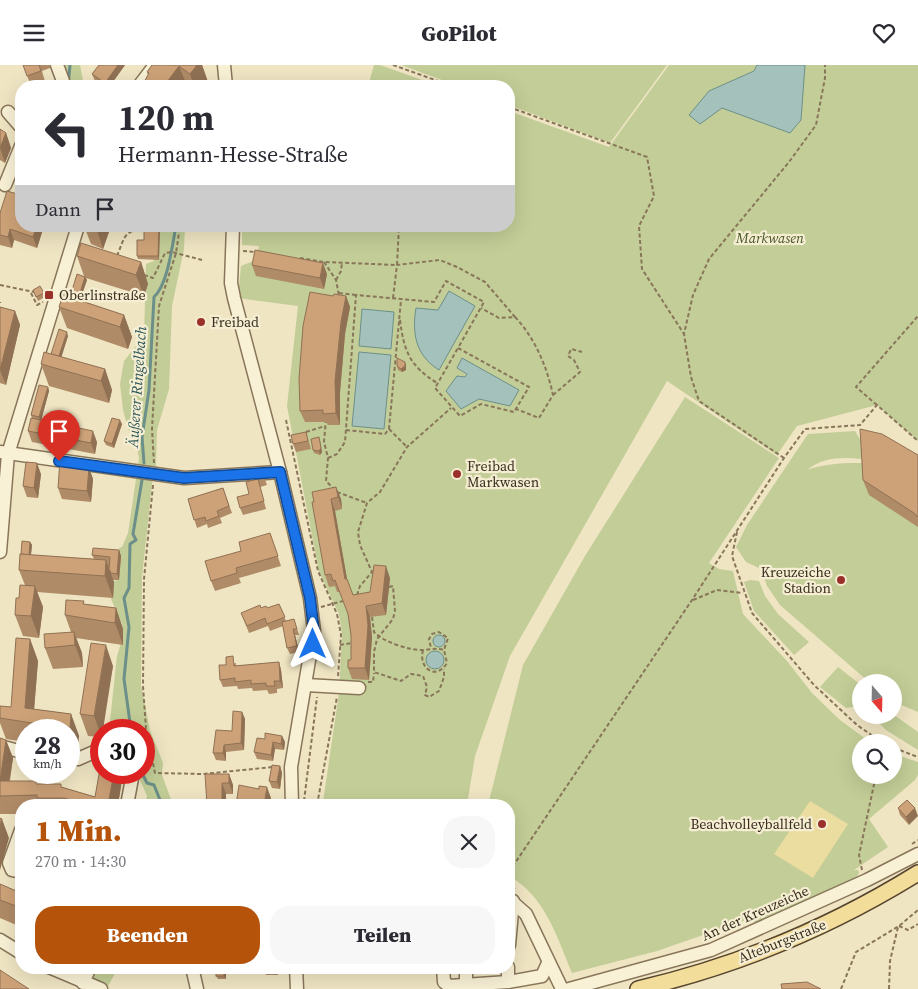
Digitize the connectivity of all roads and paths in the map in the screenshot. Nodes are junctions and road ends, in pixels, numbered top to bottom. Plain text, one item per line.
1 (58, 65) edge
2 (154, 65) edge
3 (224, 65) edge
4 (393, 65) edge
5 (825, 65) edge
6 (63, 80) edge
7 (143, 80) edge
8 (225, 80) edge
9 (435, 80) edge
10 (515, 109) edge
11 (8, 112) dead end
12 (15, 120) edge
13 (15, 161) edge
14 (5, 185) dead end
15 (76, 232) edge
16 (129, 232) edge
17 (179, 232) edge
18 (233, 232) edge
19 (399, 232) edge
20 (233, 251) junction
21 (258, 252) edge
22 (176, 253) junction
23 (117, 257) edge
24 (296, 258) edge
25 (202, 260) dead end
26 (342, 261) junction
27 (324, 262) junction
28 (397, 265) junction
29 (137, 273) edge
30 (336, 280) junction
31 (0, 285) edge
32 (38, 290) edge
33 (31, 293) junction
34 (340, 293) junction
35 (356, 295) junction
36 (393, 298) junction
37 (402, 299) junction
38 (54, 301) junction
39 (338, 302) edge
40 (481, 308) junction
41 (918, 316) edge
42 (400, 317) junction
43 (515, 317) junction
44 (684, 333) junction
45 (458, 348) junction
46 (582, 352) dead end
47 (437, 383) junction
48 (552, 395) junction
49 (877, 405) junction
50 (451, 408) junction
51 (516, 409) junction
52 (326, 417) edge
53 (325, 426) junction
54 (389, 429) junction
55 (346, 430) junction
56 (301, 433) edge
57 (918, 441) edge
58 (407, 447) junction
59 (4, 453) edge
60 (784, 457) junction
61 (328, 458) junction
62 (280, 472) junction
63 (154, 474) junction
64 (367, 503) junction
65 (738, 529) junction
66 (0, 552) edge
67 (372, 573) junction
68 (375, 579) edge
69 (389, 587) dead end
70 (743, 593) junction
71 (363, 599) edge
72 (692, 600) junction
73 (343, 601) edge
74 (312, 610) junction
75 (372, 617) dead end
76 (378, 638) junction
77 (369, 640) edge
78 (354, 643) edge
79 (340, 645) dead end
80 (431, 648) junction
81 (423, 650) junction
82 (444, 650) junction
83 (444, 669) junction
84 (374, 672) junction
85 (312, 685) junction
86 (361, 685) joint
87 (145, 719) edge
88 (870, 734) edge
89 (0, 745) edge
90 (15, 750) edge
91 (902, 751) edge
92 (918, 757) edge
93 (290, 767) junction
94 (155, 773) edge
95 (131, 784) edge
96 (874, 784) edge
97 (128, 799) edge
98 (292, 799) edge
99 (302, 799) edge
100 (15, 846) edge
101 (918, 854) edge
102 (515, 864) edge
103 (15, 871) edge
104 (918, 873) edge
105 (867, 880) junction
106 (515, 904) edge
107 (918, 909) edge
108 (918, 924) edge
109 (898, 927) junction
110 (533, 928) junction
111 (515, 929) edge
112 (0, 940) edge
113 (15, 949) edge
114 (548, 963) junction
115 (64, 974) edge
116 (87, 974) edge
117 (194, 974) edge
118 (296, 974) edge
119 (444, 974) edge
120 (466, 974) edge
121 (508, 974) edge
122 (508, 982) junction
123 (83, 983) junction
124 (676, 983) edge
125 (466, 985) junction
126 (645, 988) edge
127 (101, 989) edge
128 (197, 989) edge
129 (297, 989) edge
130 (562, 989) edge
131 (568, 989) edge
132 (841, 989) edge
133 (889, 989) edge

1 - 6 street
2 - 7 street
3 - 8 street
4 - 9 path
5 - 44 path
10 - 44 path
11 - 12 street
13 - 14 street
15 - 38 street
16 - 23 path
17 - 22 path
18 - 20 street
19 - 28 path
20 - 21 path
20 - 62 street
22 - 25 path
22 - 29 path
22 - 63 path
24 - 27 path
26 - 27 path
26 - 28 path
26 - 30 path
27 - 30 path
28 - 36 path
28 - 43 path
30 - 34 path
31 - 33 path
32 - 33 path
33 - 38 path
34 - 35 path
34 - 39 path
35 - 36 path
35 - 55 path
36 - 37 path
37 - 40 path
37 - 42 path
38 - 59 street
40 - 43 path
40 - 45 path
41 - 49 path
42 - 47 path
42 - 54 path
43 - 48 path
44 - 60 path
45 - 47 path
45 - 51 path
46 - 48 path
47 - 50 path
48 - 51 path
49 - 57 path
49 - 60 path
50 - 51 path
50 - 58 path
52 - 53 path
53 - 56 path
53 - 61 path
54 - 55 path
54 - 58 path
55 - 61 path
58 - 64 path
59 - 63 street
59 - 66 street
60 - 65 path
61 - 64 path
62 - 63 street
62 - 74 street
63 - 87 path
64 - 67 path
65 - 70 path
65 - 72 path
67 - 68 path
67 - 71 path
69 - 76 path
70 - 72 path
70 - 88 path
72 - 102 path
73 - 74 path
74 - 85 street
75 - 76 path
76 - 77 path
76 - 81 path
76 - 84 path
78 - 79 path
80 - 81 path
80 - 82 path
80 - 82 path
81 - 83 path
82 - 83 path
83 - 84 path
84 - 86 path
85 - 86 street
85 - 93 street
85 - 99 path
89 - 90 street
91 - 92 path
93 - 94 path
93 - 98 street
95 - 97 street
96 - 105 path
100 - 103 street
101 - 105 street, An der Kreuzeiche
104 - 124 main road, Alteburgstraße
105 - 131 street, An der Kreuzeiche
106 - 110 street
107 - 109 path
108 - 109 path
109 - 132 path
109 - 133 path
110 - 111 street
110 - 114 street
112 - 113 street
114 - 122 street
114 - 130 street
115 - 123 street
116 - 123 street
117 - 128 street
118 - 129 street
119 - 125 street
120 - 125 street
121 - 122 street
122 - 125 street
123 - 127 street
124 - 126 main road, Alteburgstraße

